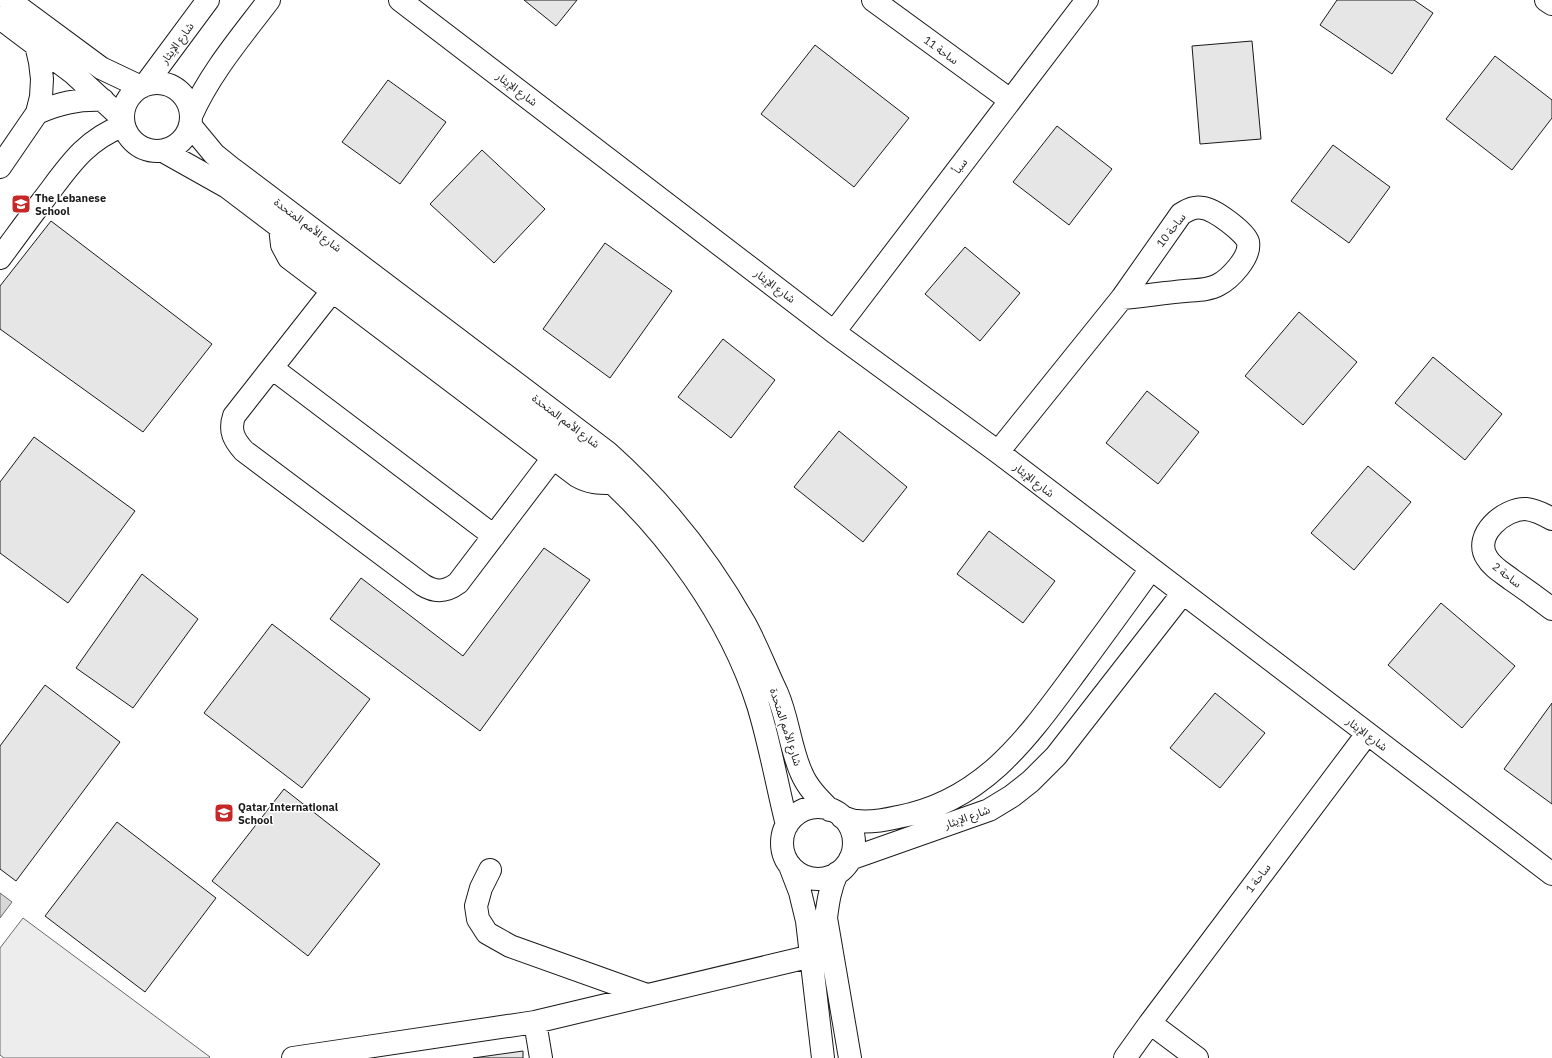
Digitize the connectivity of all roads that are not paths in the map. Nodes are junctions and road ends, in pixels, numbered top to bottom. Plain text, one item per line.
1 (9, 0) edge
2 (208, 0) edge
3 (269, 0) edge
4 (400, 0) edge
5 (873, 0) edge
6 (1087, 0) edge
7 (1546, 0) edge
8 (1552, 4) edge
9 (0, 18) edge
10 (36, 45) junction
11 (143, 86) junction
12 (103, 100) junction
13 (1010, 100) junction
14 (37, 113) junction
15 (190, 121) junction
16 (124, 122) junction
17 (163, 151) junction
18 (0, 167) edge
19 (280, 227) junction
20 (0, 258) edge
21 (333, 290) junction
22 (1122, 298) junction
23 (834, 332) junction
24 (272, 368) junction
25 (998, 452) junction
26 (553, 458) junction
27 (612, 483) junction
28 (1552, 519) edge
29 (494, 536) junction
30 (1151, 569) junction
31 (1183, 594) junction
32 (1552, 608) edge
33 (1367, 734) junction
34 (836, 813) junction
35 (787, 825) junction
36 (790, 866) junction
37 (843, 866) junction
38 (490, 870) dead end
39 (1552, 874) edge
40 (812, 956) junction
41 (647, 995) junction
42 (535, 1022) junction
43 (1150, 1023) junction
44 (293, 1058) edge
45 (541, 1058) edge
46 (823, 1058) edge
47 (850, 1058) edge
48 (1125, 1058) edge
49 (1197, 1058) edge

1 - 11 street
2 - 11 street, شارع الإيثار
3 - 15 street
4 - 23 street, شارع الإيثار
5 - 13 street, ساحة 11
6 - 13 street, سبأ
7 - 8 street
9 - 10 street
10 - 12 street
10 - 14 street
11 - 15 street
11 - 16 street
12 - 14 street
12 - 16 street
13 - 23 street, سبأ
14 - 18 street
15 - 17 street
15 - 34 street, شارع الأمم المتحدة
16 - 17 street
16 - 20 street
17 - 19 street, شارع الأمم المتحدة
19 - 21 street
19 - 27 street, شارع الأمم المتحدة
21 - 24 street
21 - 26 street
22 - 22 street, ساحة 10
22 - 25 street, ساحة 10
23 - 25 street, شارع الإيثار
24 - 29 street
24 - 29 street
25 - 30 street, شارع الإيثار
26 - 27 street
26 - 29 street
27 - 35 street, شارع الأمم المتحدة
28 - 32 street, ساحة 2
30 - 31 street, شارع الإيثار
30 - 34 street, شارع الإيثار
31 - 33 street, شارع الإيثار
31 - 37 street, شارع الإيثار
33 - 39 street, شارع الإيثار
33 - 43 street, ساحة 1
34 - 35 street
34 - 37 street
35 - 36 street
36 - 37 street
36 - 40 street
37 - 47 street
38 - 41 street
40 - 41 street
40 - 46 street
41 - 42 street
42 - 44 street
42 - 45 street
43 - 48 street, ساحة 1
43 - 49 street

